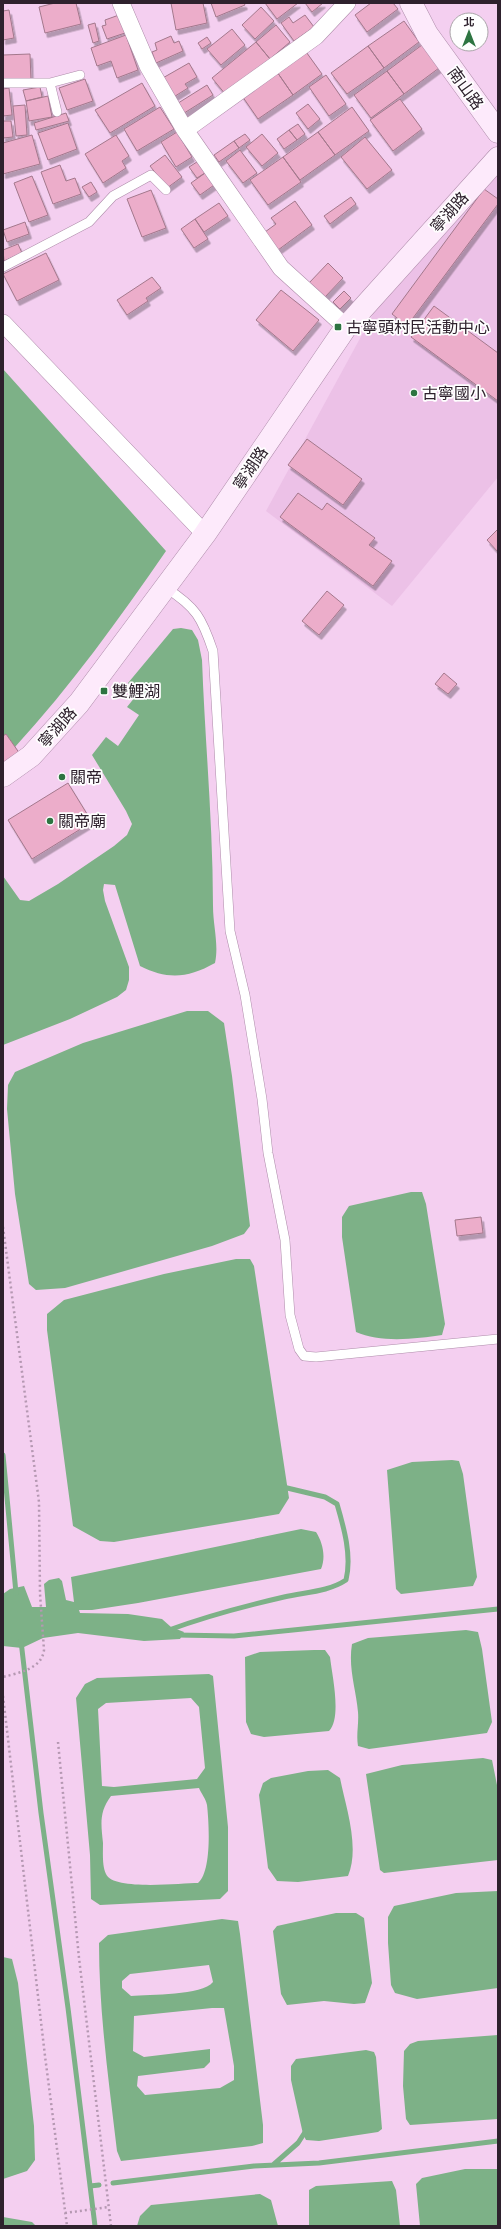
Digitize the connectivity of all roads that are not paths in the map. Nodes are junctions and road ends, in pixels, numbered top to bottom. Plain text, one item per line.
1 (121, 3) edge
2 (347, 3) edge
3 (411, 3) edge
4 (80, 76) dead end
5 (50, 83) junction
6 (3, 84) edge
7 (57, 112) dead end
8 (185, 130) junction
9 (498, 132) edge
10 (498, 158) edge
11 (166, 190) dead end
12 (3, 267) edge
13 (3, 323) edge
14 (346, 327) junction
15 (205, 534) junction
16 (166, 588) junction
17 (3, 776) edge
18 (498, 1339) edge

1 - 8 street
2 - 8 street
3 - 9 main road, 南山路
4 - 5 lane
5 - 6 lane
5 - 7 lane
8 - 14 street
10 - 14 main road, 寧湖路
11 - 12 lane
13 - 15 street
14 - 15 main road, 寧湖路
15 - 16 main road, 寧湖路
16 - 17 main road, 寧湖路
16 - 18 lane

